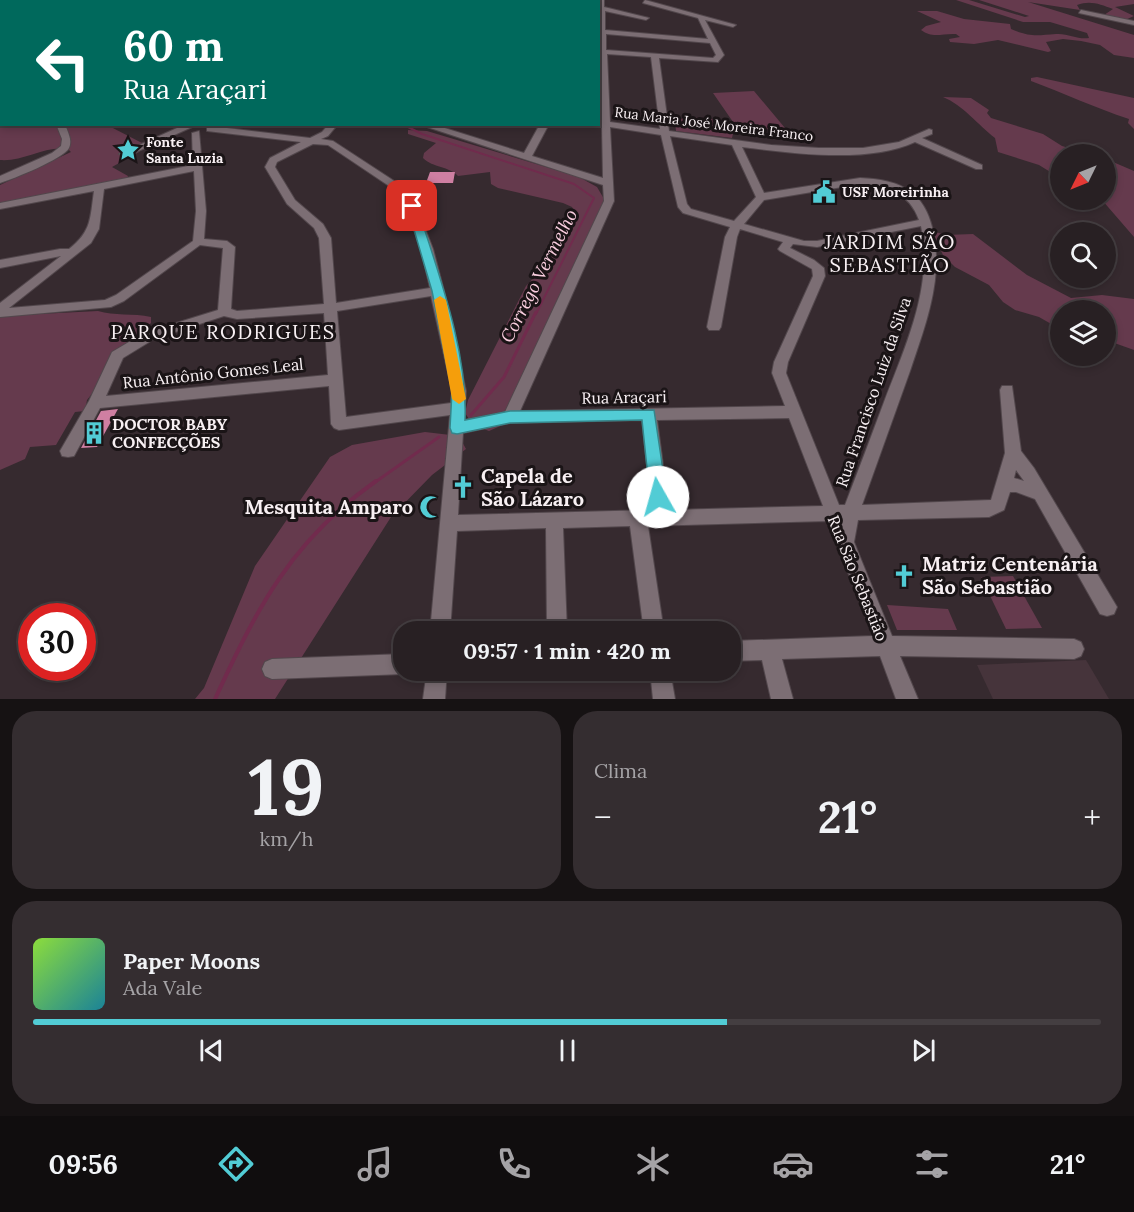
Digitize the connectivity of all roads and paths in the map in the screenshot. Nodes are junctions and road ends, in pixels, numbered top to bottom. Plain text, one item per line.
1 (601, 0) edge
2 (645, 1) edge
3 (600, 9) edge
4 (1082, 12) dead end
5 (700, 16) junction
6 (646, 18) junction
7 (1118, 21) junction
8 (1134, 23) edge
9 (733, 25) dead end
10 (1126, 30) dead end
11 (601, 32) edge
12 (652, 36) junction
13 (712, 41) junction
14 (601, 52) edge
15 (655, 57) junction
16 (601, 73) edge
17 (602, 96) edge
18 (603, 123) edge
19 (61, 126) edge
20 (329, 126) edge
21 (428, 126) edge
22 (544, 126) edge
23 (197, 129) edge
24 (665, 132) junction
25 (929, 132) dead end
26 (315, 139) junction
27 (918, 140) junction
28 (735, 142) junction
29 (124, 154) dead end
30 (526, 157) junction
31 (198, 167) junction
32 (979, 167) dead end
33 (0, 180) edge
34 (608, 183) junction
35 (99, 187) junction
36 (761, 197) junction
37 (0, 206) edge
38 (736, 226) junction
39 (925, 229) junction
40 (789, 241) junction
41 (198, 242) junction
42 (72, 253) junction
43 (0, 264) edge
44 (438, 291) junction
45 (332, 308) junction
46 (0, 311) edge
47 (224, 312) junction
48 (714, 327) dead end
49 (333, 380) junction
50 (1007, 390) dead end
51 (96, 403) junction
52 (458, 408) junction
53 (792, 412) junction
54 (649, 414) junction
55 (510, 417) junction
56 (457, 428) junction
57 (68, 451) dead end
58 (1012, 453) junction
59 (1002, 486) junction
60 (1040, 494) junction
61 (851, 512) junction
62 (833, 514) junction
63 (638, 518) junction
64 (661, 518) junction
65 (554, 520) junction
66 (448, 523) junction
67 (846, 541) junction
68 (1107, 606) dead end
69 (441, 621) edge
70 (557, 621) edge
71 (652, 621) edge
72 (885, 646) junction
73 (769, 649) junction
74 (1074, 649) dead end
75 (741, 650) edge
76 (393, 664) edge
77 (272, 669) dead end
78 (436, 681) edge
79 (662, 681) edge
80 (434, 699) edge
81 (664, 699) edge
82 (782, 699) edge
83 (907, 699) edge

1 - 3 street
2 - 5 street
2 - 6 street
3 - 6 street
3 - 11 street
4 - 7 street
5 - 9 street
5 - 13 street
6 - 12 street
7 - 8 street
7 - 10 street
11 - 12 street
11 - 14 street
12 - 13 street
13 - 15 street
14 - 15 street
14 - 16 street
15 - 24 street
16 - 17 street
17 - 18 street
18 - 24 street, Rua Maria José Moreira Franco
18 - 34 street
19 - 33 street
20 - 26 street
21 - 30 street
22 - 30 street
23 - 26 street
23 - 29 street
23 - 31 street
24 - 28 street, Rua Maria José Moreira Franco
24 - 38 street
25 - 27 street, Rua Maria José Moreira Franco
26 - 44 street
26 - 45 street
27 - 28 street, Rua Maria José Moreira Franco
27 - 32 street
28 - 36 street
30 - 34 street
31 - 35 street
31 - 41 street
34 - 55 street
35 - 37 street
35 - 42 street
36 - 38 street
36 - 39 street, Rua Francisco Luiz da Silva
38 - 40 street
38 - 48 street
39 - 40 street
39 - 61 street, Rua Francisco Luiz da Silva
40 - 53 street, Rua São Sebastião
41 - 46 street
41 - 47 street
42 - 43 street
42 - 46 street
44 - 45 street
44 - 52 street
45 - 47 street
45 - 49 street
47 - 51 street
49 - 51 street, Rua Antônio Gomes Leal
49 - 52 street
50 - 58 street
51 - 57 street
52 - 56 street
53 - 54 street, Rua Araçari
53 - 62 street, Rua São Sebastião
54 - 55 street, Rua Araçari
54 - 64 street
55 - 56 street, Rua Araçari
56 - 66 street
58 - 59 street
58 - 60 street
59 - 60 street
59 - 61 street
60 - 68 street
61 - 62 street
61 - 67 street, Rua Francisco Luiz da Silva
62 - 64 street
62 - 67 street, Rua São Sebastião
63 - 64 street
63 - 65 street
63 - 71 street
65 - 66 street
65 - 70 street
66 - 69 street
67 - 72 street, Rua São Sebastião
72 - 73 street
72 - 74 street
72 - 83 street, Rua São Sebastião
73 - 75 street
73 - 82 street
76 - 77 street
78 - 80 street
79 - 81 street

